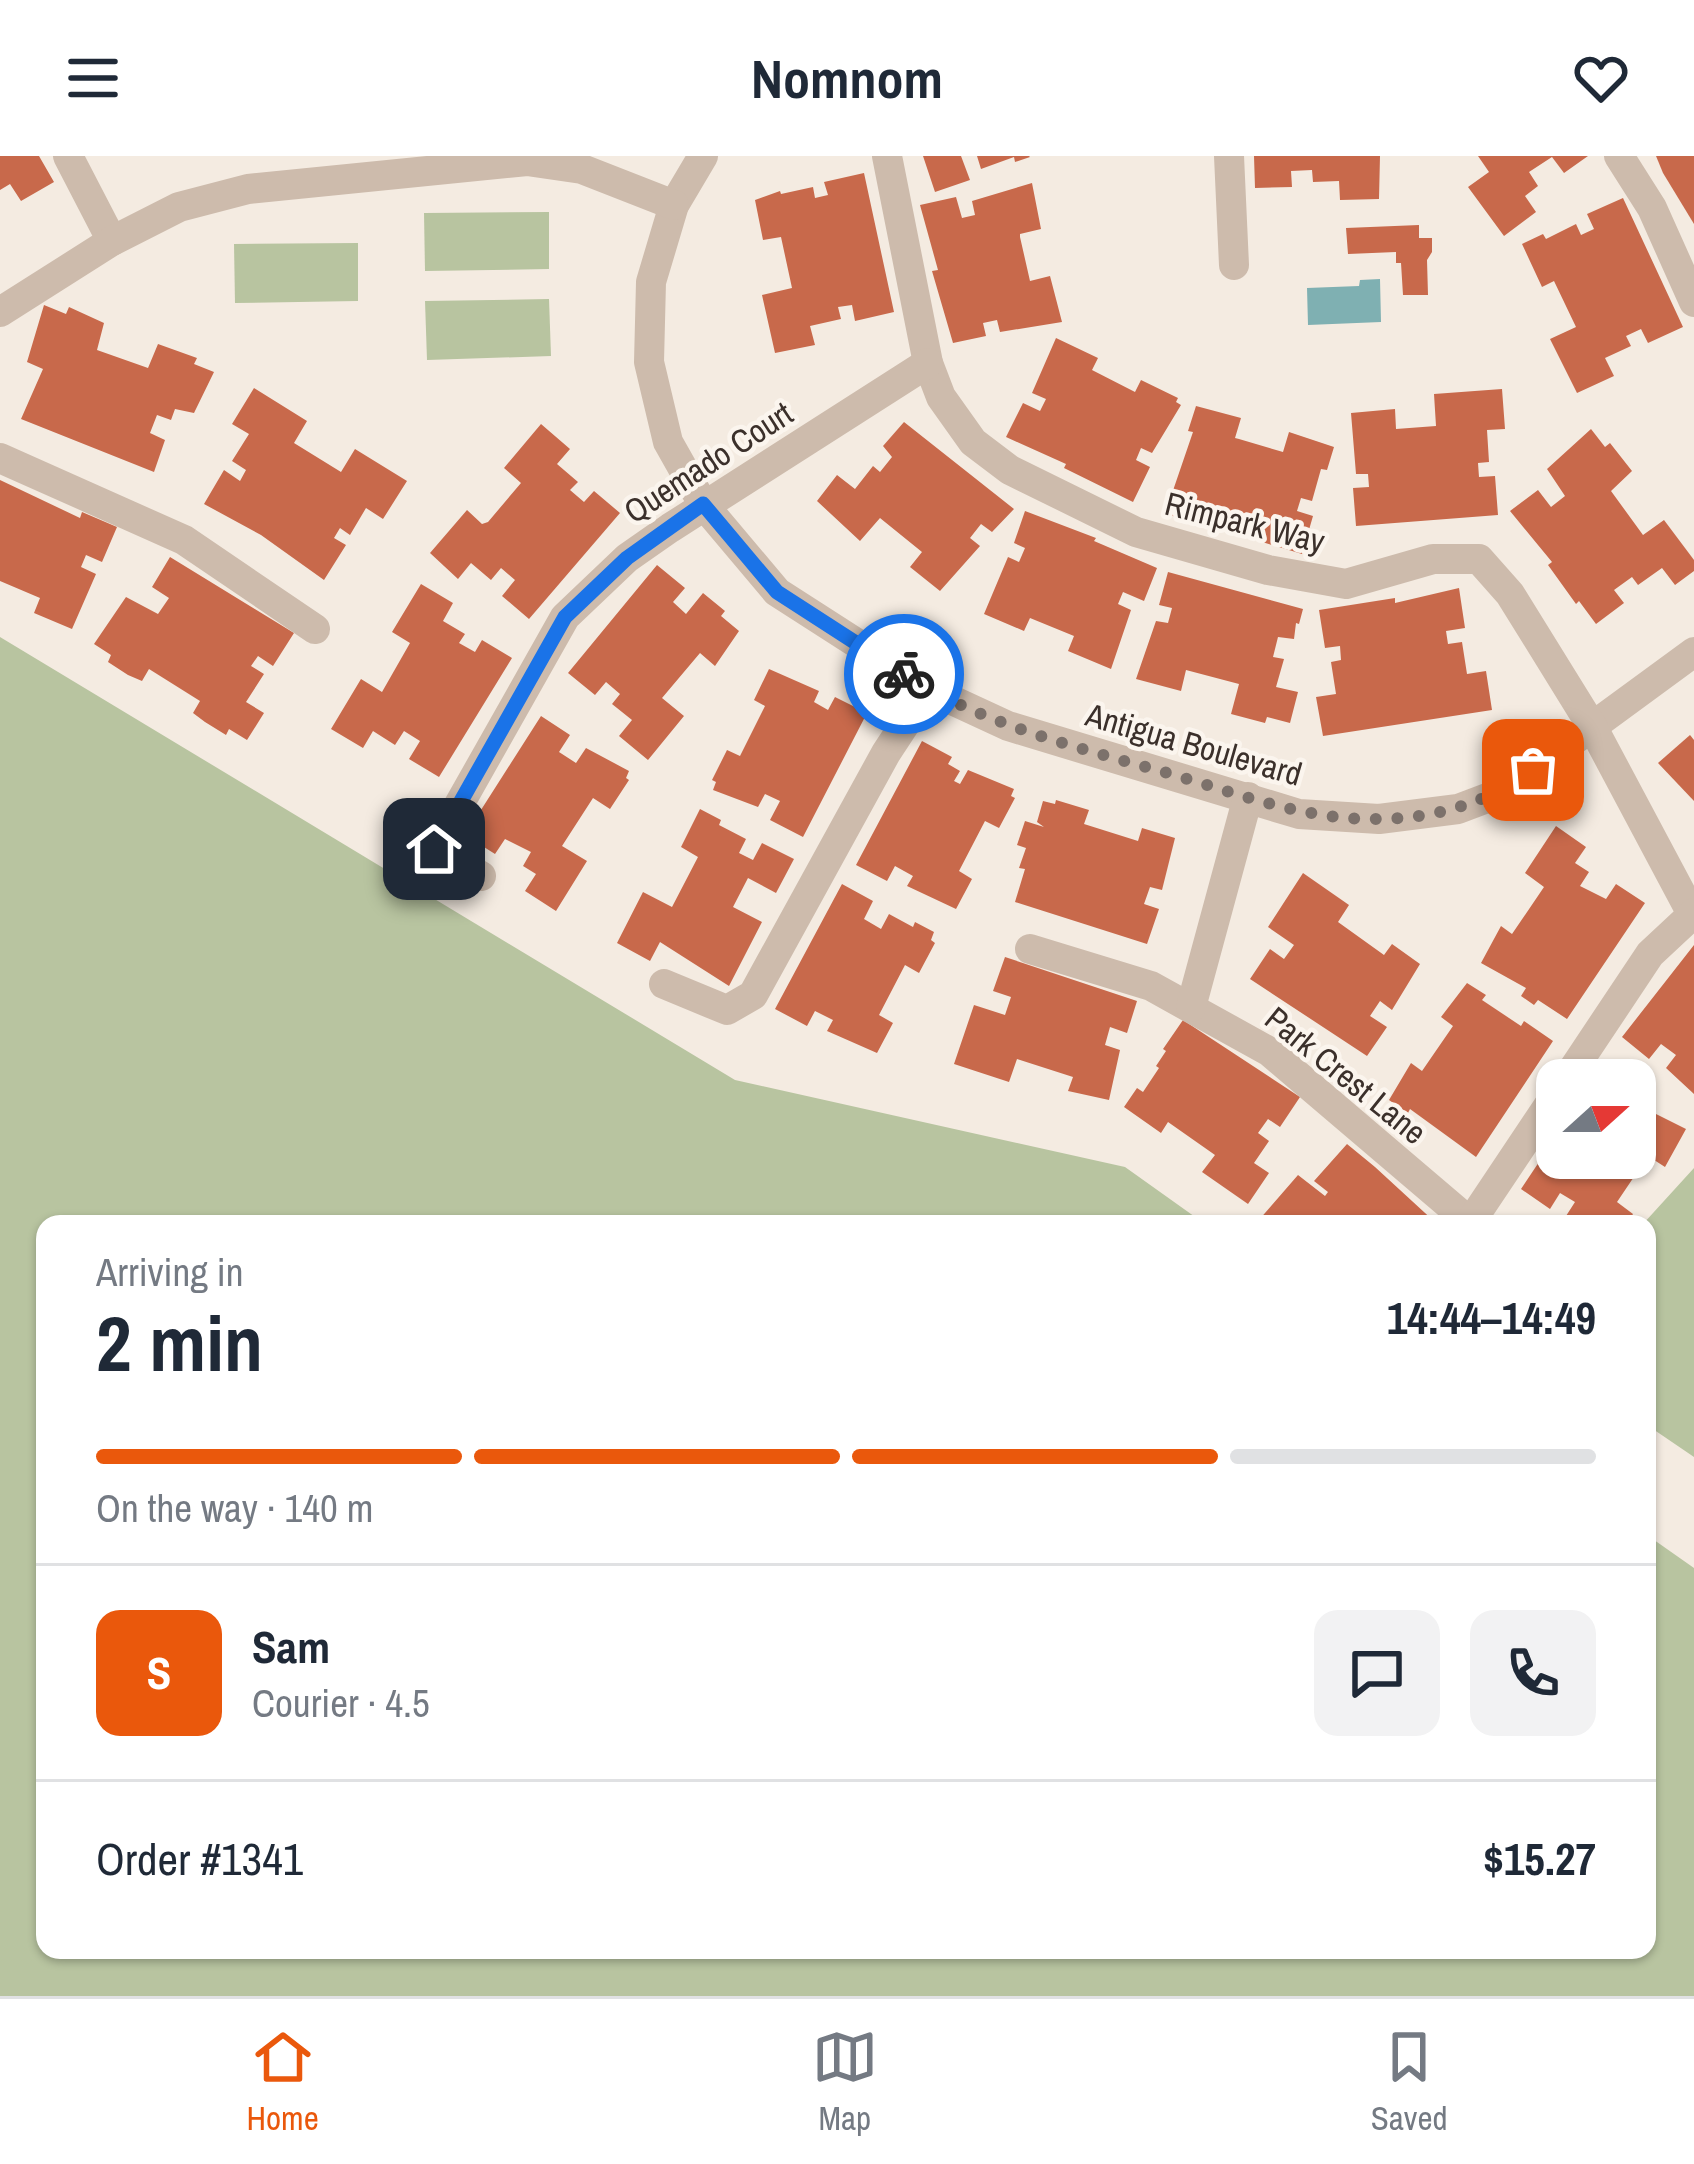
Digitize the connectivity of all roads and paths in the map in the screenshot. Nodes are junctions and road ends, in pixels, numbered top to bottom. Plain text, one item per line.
1 (68, 156) edge
2 (703, 156) edge
3 (886, 156) edge
4 (1229, 156) edge
5 (1619, 156) edge
6 (424, 164) edge
7 (674, 205) junction
8 (112, 242) junction
9 (1234, 265) dead end
10 (1693, 295) edge
11 (0, 312) edge
12 (928, 363) junction
13 (0, 458) edge
14 (703, 504) junction
15 (315, 629) dead end
16 (1694, 652) edge
17 (928, 689) junction
18 (1593, 728) junction
19 (1248, 797) junction
20 (481, 876) dead end
21 (1693, 914) edge
22 (1030, 949) dead end
23 (664, 985) dead end
24 (1191, 1007) junction
25 (1580, 1059) edge
26 (1536, 1125) edge
27 (1462, 1215) edge
28 (1476, 1215) edge

1 - 8 street
2 - 7 street, Antigua Boulevard
3 - 12 street, Rimpark Way
4 - 9 street
5 - 10 street
6 - 7 street
6 - 8 street
7 - 14 street, Antigua Boulevard
8 - 11 street
12 - 14 street, Quemado Court
12 - 18 street, Rimpark Way
13 - 15 street
14 - 17 street, Antigua Boulevard
14 - 20 street, Quemado Court
16 - 18 street, Antigua Boulevard
17 - 19 street, Antigua Boulevard
17 - 23 street
18 - 19 street, Antigua Boulevard
18 - 21 street, Rimpark Way
19 - 24 street
21 - 25 street
22 - 24 street, Park Crest Lane
24 - 27 street, Park Crest Lane
26 - 28 street

